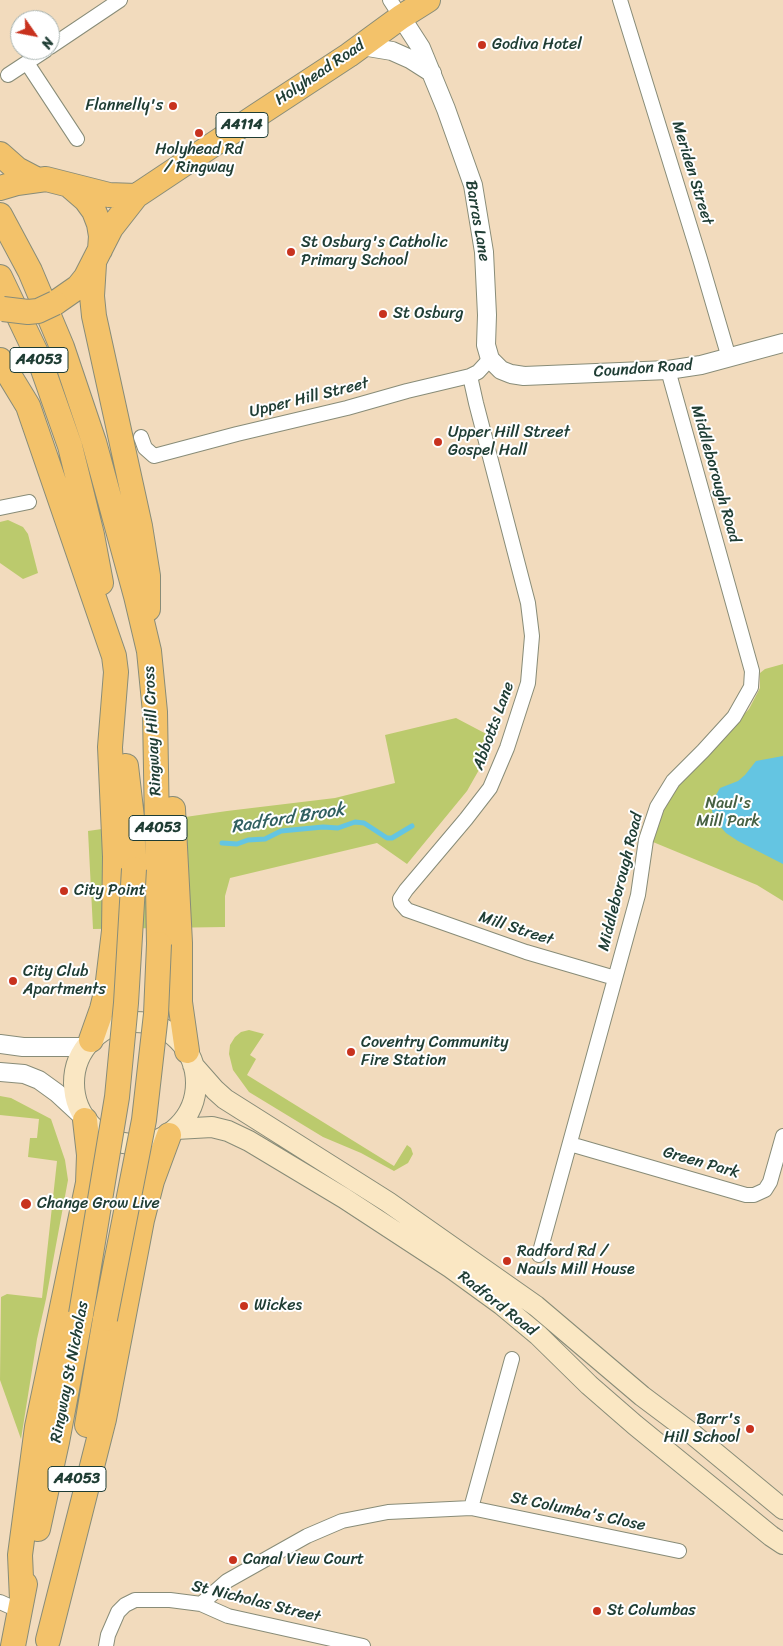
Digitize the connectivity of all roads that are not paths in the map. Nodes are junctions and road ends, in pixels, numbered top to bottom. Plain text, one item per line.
1 (120, 0) edge
2 (428, 0) edge
3 (620, 0) edge
4 (395, 9) edge
5 (60, 40) edge
6 (362, 46) junction
7 (31, 60) edge
8 (26, 63) junction
9 (432, 73) junction
10 (8, 75) dead end
11 (77, 139) dead end
12 (0, 154) edge
13 (36, 179) junction
14 (65, 183) junction
15 (0, 188) edge
16 (136, 196) junction
17 (0, 215) edge
18 (97, 257) junction
19 (0, 277) edge
20 (1, 308) edge
21 (783, 343) edge
22 (729, 358) junction
23 (0, 360) edge
24 (495, 365) junction
25 (668, 370) junction
26 (470, 376) junction
27 (141, 437) dead end
28 (29, 502) dead end
29 (0, 508) edge
30 (129, 528) junction
31 (83, 540) junction
32 (115, 664) junction
33 (155, 712) junction
34 (407, 910) joint
35 (615, 978) junction
36 (88, 1043) junction
37 (0, 1044) edge
38 (190, 1058) junction
39 (0, 1072) edge
40 (117, 1097) joint
41 (84, 1118) junction
42 (144, 1120) joint
43 (172, 1132) junction
44 (783, 1136) edge
45 (570, 1144) junction
46 (539, 1255) dead end
47 (512, 1359) dead end
48 (690, 1432) junction
49 (471, 1508) junction
50 (783, 1509) edge
51 (783, 1526) edge
52 (783, 1544) edge
53 (679, 1551) dead end
54 (14, 1604) edge
55 (201, 1604) junction
56 (47, 1643) edge
57 (13, 1646) edge
58 (106, 1646) edge
59 (363, 1646) edge

1 - 5 street
2 - 4 highway, Holyhead Road / A4114
3 - 22 street, Meriden Street
4 - 6 highway, Holyhead Road / A4114
4 - 9 street, Barras Lane
6 - 9 street
6 - 16 highway, Holyhead Road / A4114
7 - 8 street
8 - 10 street
8 - 11 street
9 - 24 street, Barras Lane
12 - 13 highway
13 - 14 highway
13 - 15 highway
14 - 16 highway
14 - 18 highway
16 - 18 highway, A4114
17 - 30 highway, A4053
18 - 20 highway, bridge
18 - 30 highway
19 - 31 highway, Ringway Hill Cross / A4053
21 - 22 street, Coundon Road
22 - 25 street, Coundon Road
23 - 31 highway
24 - 25 street, Coundon Road
24 - 26 street, Upper Hill Street
25 - 35 street, Middleborough Road
26 - 27 street, Upper Hill Street
26 - 34 street, Abbotts Lane
28 - 29 street
30 - 33 highway, Ringway Hill Cross / A4053
31 - 32 highway, Ringway Hill Cross / A4053
32 - 36 highway
32 - 40 highway, Ringway Hill Cross / A4053, bridge
33 - 38 highway
33 - 42 highway, Ringway Hill Cross / A4053, bridge
34 - 35 street, Mill Street
35 - 45 street, Middleborough Road
36 - 37 street
36 - 38 main road
36 - 41 main road
38 - 43 main road
38 - 48 main road, Radford Road
39 - 41 street
40 - 54 highway, Ringway St Nicholas / A4053, bridge
41 - 43 main road
41 - 54 highway
42 - 56 highway, Ringway St Nicholas / A4053, bridge
43 - 52 main road, Radford Road
43 - 56 highway
44 - 45 street, Green Park
45 - 46 street, Middleborough Road
47 - 49 street
48 - 50 main road, Radford Road
48 - 51 main road, Radford Road
49 - 53 street, St Columba's Close
49 - 55 street, St Columba's Close
54 - 57 highway, Ringway St Nicholas / A4053
55 - 58 street, St Nicholas Street
55 - 59 street, St Nicholas Street

